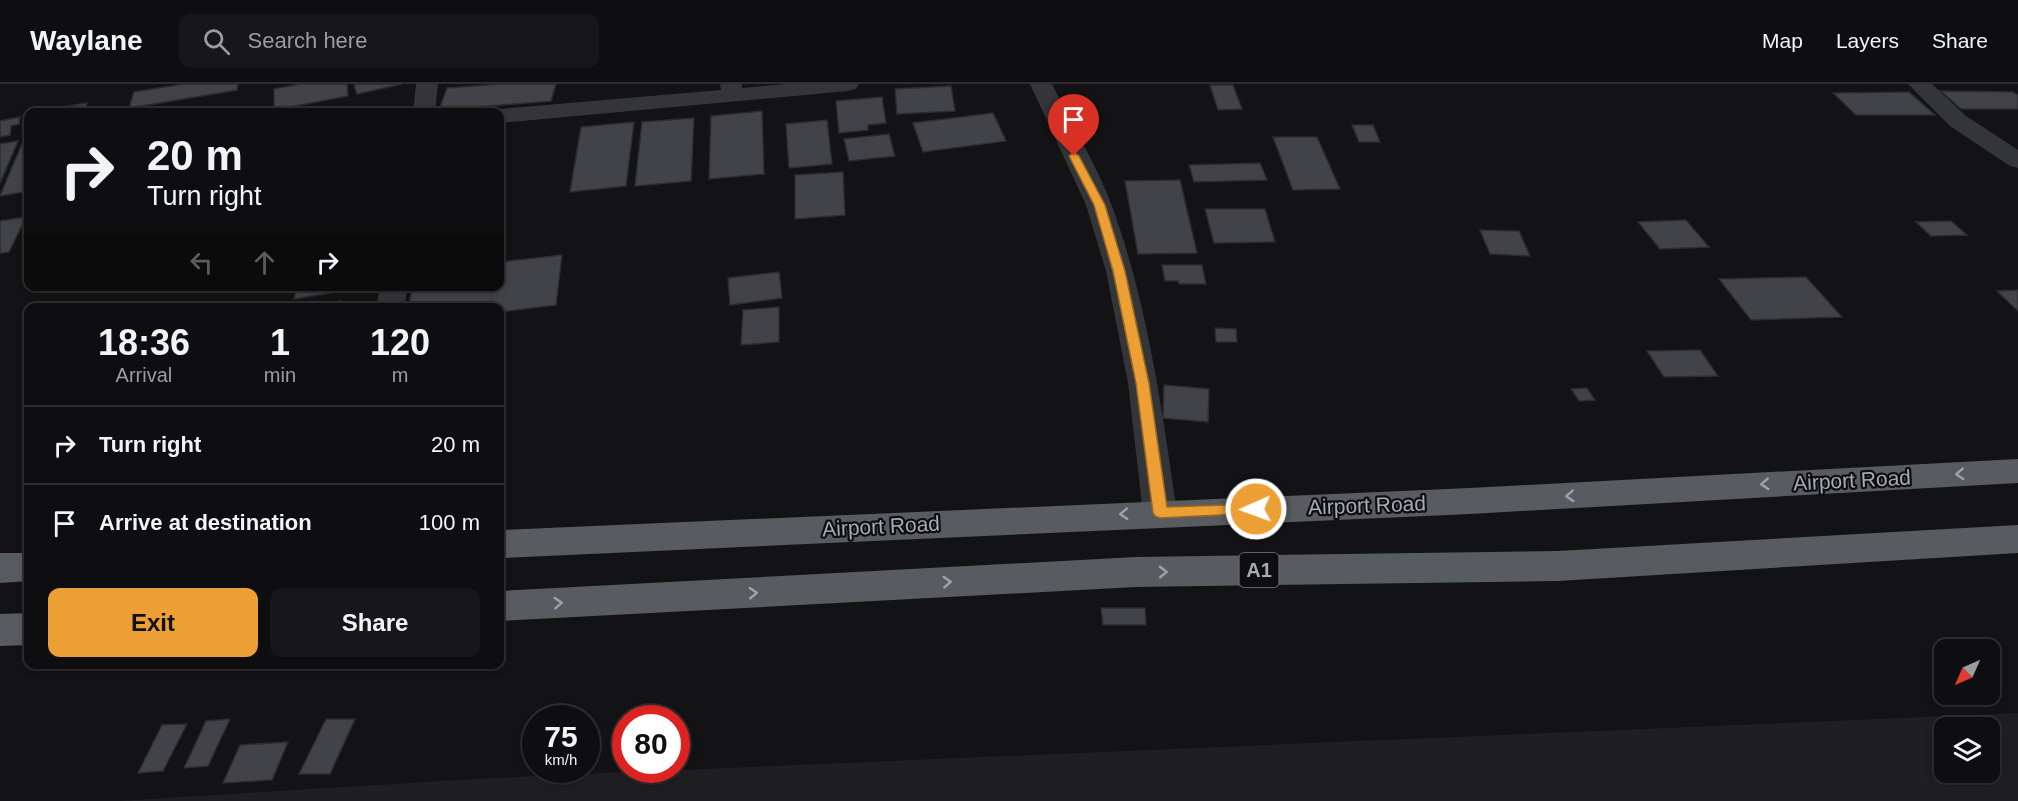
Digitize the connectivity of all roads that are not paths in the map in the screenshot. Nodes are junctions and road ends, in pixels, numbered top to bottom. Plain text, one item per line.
1 (427, 84) edge
2 (848, 84) edge
3 (1041, 84) edge
4 (1919, 84) edge
5 (731, 90) edge
6 (424, 108) edge
7 (504, 116) edge
8 (2018, 161) edge
9 (2018, 471) edge
10 (1160, 513) junction
11 (2018, 539) edge
12 (504, 544) edge
13 (24, 567) edge
14 (0, 568) edge
15 (504, 606) edge
16 (24, 629) edge
17 (0, 630) edge

1 - 6 street
2 - 5 street
3 - 10 street
4 - 8 street
5 - 7 street
9 -> 10 highway, Airport Road
10 -> 12 highway, Airport Road
15 -> 11 highway, A1
13 - 14 highway
16 - 17 highway

